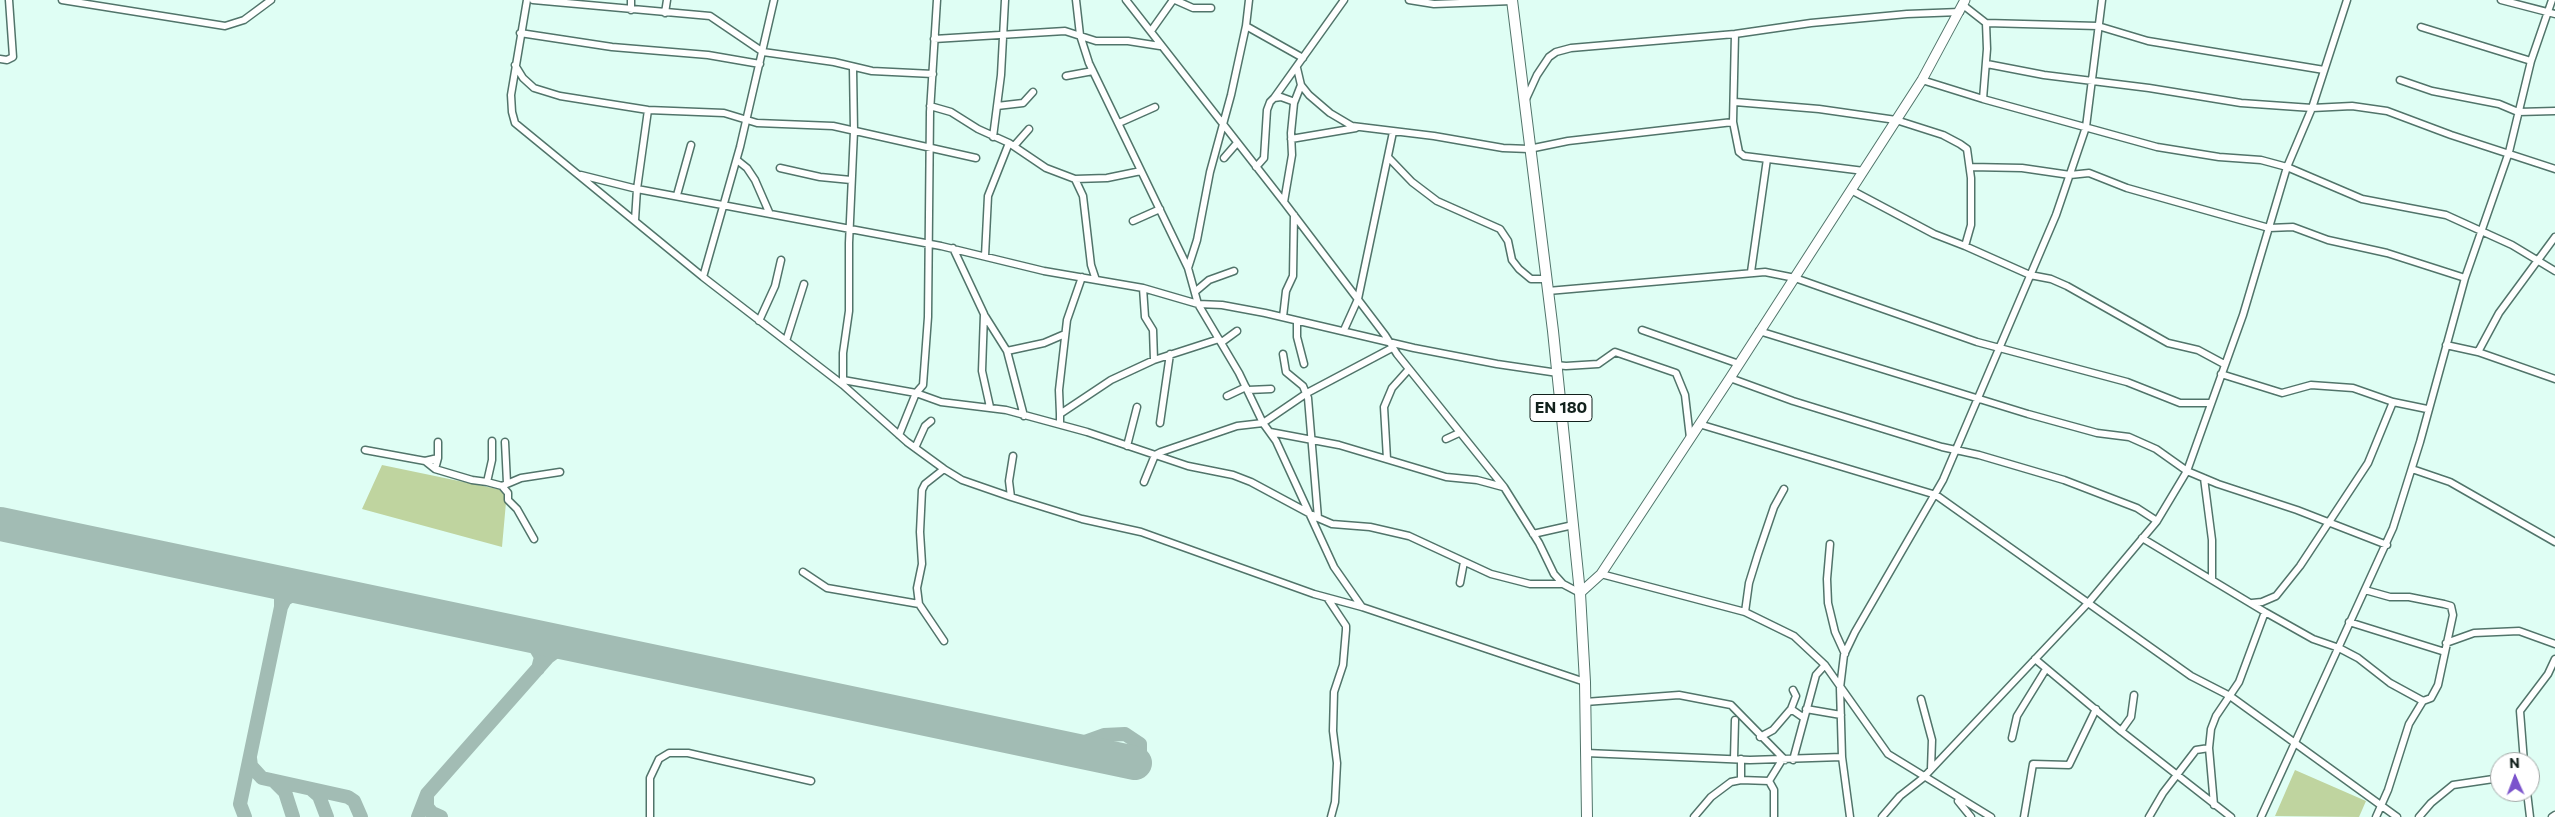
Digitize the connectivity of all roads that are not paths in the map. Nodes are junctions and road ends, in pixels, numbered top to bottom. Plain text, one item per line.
1 (9, 0) edge
2 (62, 0) edge
3 (271, 0) edge
4 (527, 0) edge
5 (533, 0) edge
6 (631, 0) edge
7 (667, 0) edge
8 (774, 0) edge
9 (937, 0) edge
10 (1005, 0) edge
11 (1076, 0) edge
12 (1126, 0) edge
13 (1174, 0) edge
14 (1249, 0) edge
15 (1344, 0) edge
16 (1410, 0) edge
17 (2102, 0) edge
18 (2347, 0) edge
19 (2501, 0) edge
20 (2552, 0) edge
21 (1512, 1) edge
22 (106, 3) edge
23 (1962, 6) edge
24 (1211, 8) dead end
25 (631, 10) junction
26 (665, 13) junction
27 (2551, 14) edge
28 (1986, 23) junction
29 (1246, 26) junction
30 (2098, 26) junction
31 (2421, 27) dead end
32 (1150, 31) junction
33 (520, 33) junction
34 (1735, 34) junction
35 (1004, 35) junction
36 (1080, 35) junction
37 (934, 39) junction
38 (1160, 46) junction
39 (763, 52) junction
40 (1303, 58) junction
41 (0, 59) edge
42 (2531, 61) junction
43 (760, 64) junction
44 (1987, 64) junction
45 (515, 65) junction
46 (852, 68) junction
47 (1297, 68) junction
48 (2324, 70) junction
49 (1092, 71) junction
50 (933, 74) junction
51 (1066, 76) dead end
52 (1922, 80) junction
53 (2400, 80) dead end
54 (2092, 82) junction
55 (1301, 85) junction
56 (1033, 92) dead end
57 (1274, 98) junction
58 (1983, 99) junction
59 (1735, 102) junction
60 (1294, 103) junction
61 (1525, 103) junction
62 (930, 106) junction
63 (997, 106) junction
64 (1155, 107) dead end
65 (2312, 108) junction
66 (648, 110) junction
67 (2555, 111) edge
68 (2518, 112) junction
69 (746, 119) junction
70 (1896, 120) junction
71 (1733, 122) junction
72 (1120, 123) junction
73 (1223, 126) junction
74 (1357, 128) junction
75 (2086, 128) junction
76 (1029, 130) dead end
77 (854, 131) junction
78 (1393, 132) junction
79 (993, 137) junction
80 (1291, 138) junction
81 (1237, 143) junction
82 (691, 145) dead end
83 (1011, 145) junction
84 (928, 146) junction
85 (1529, 150) junction
86 (2509, 152) junction
87 (976, 158) dead end
88 (1224, 158) dead end
89 (1388, 158) junction
90 (1767, 158) junction
91 (737, 160) junction
92 (1970, 166) junction
93 (1256, 167) junction
94 (2287, 167) junction
95 (780, 168) dead end
96 (2555, 168) edge
97 (1142, 171) junction
98 (1864, 171) junction
99 (577, 174) junction
100 (2070, 175) junction
101 (1075, 179) junction
102 (851, 180) junction
103 (637, 189) junction
104 (1851, 190) junction
105 (676, 195) junction
106 (1284, 202) junction
107 (723, 205) junction
108 (1160, 210) junction
109 (769, 212) junction
110 (1294, 215) junction
111 (635, 220) junction
112 (1133, 221) dead end
113 (2269, 228) junction
114 (849, 229) junction
115 (2483, 231) junction
116 (2555, 237) edge
117 (928, 244) junction
118 (1965, 246) junction
119 (953, 248) junction
120 (985, 256) junction
121 (781, 260) dead end
122 (2537, 260) junction
123 (1188, 268) junction
124 (1234, 271) dead end
125 (2555, 271) edge
126 (1752, 272) junction
127 (2030, 275) junction
128 (704, 277) junction
129 (1082, 277) junction
130 (1794, 278) junction
131 (2465, 278) junction
132 (1546, 279) junction
133 (1096, 280) junction
134 (804, 284) dead end
135 (1143, 288) junction
136 (1196, 291) junction
137 (1548, 291) junction
138 (1358, 299) junction
139 (1198, 304) junction
140 (984, 314) junction
141 (1283, 316) junction
142 (759, 320) junction
143 (1297, 321) junction
144 (1344, 330) junction
145 (1642, 330) dead end
146 (1237, 331) dead end
147 (1759, 331) junction
148 (1065, 334) junction
149 (1220, 340) junction
150 (786, 341) junction
151 (2446, 344) junction
152 (1390, 345) junction
153 (1999, 348) junction
154 (1008, 351) junction
155 (2478, 352) junction
156 (1170, 354) junction
157 (1283, 354) dead end
158 (1154, 360) junction
159 (1304, 364) dead end
160 (1739, 364) junction
161 (2224, 364) junction
162 (1409, 369) junction
163 (1557, 369) junction
164 (2221, 374) junction
165 (1730, 378) junction
166 (2555, 379) edge
167 (843, 382) junction
168 (1247, 389) junction
169 (1271, 389) dead end
170 (916, 393) junction
171 (1307, 393) junction
172 (1227, 396) dead end
173 (1978, 399) junction
174 (2393, 402) junction
175 (2211, 403) junction
176 (990, 407) junction
177 (1137, 407) dead end
178 (2427, 409) junction
179 (1060, 414) junction
180 (1024, 416) junction
181 (931, 421) dead end
182 (1160, 423) dead end
183 (1263, 423) junction
184 (1060, 424) junction
185 (1699, 424) junction
186 (1270, 432) junction
187 (1459, 433) junction
188 (899, 435) junction
189 (1690, 438) junction
190 (1311, 440) junction
191 (1446, 440) dead end
192 (492, 441) dead end
193 (438, 442) dead end
194 (505, 442) dead end
195 (1127, 446) junction
196 (915, 448) junction
197 (365, 450) dead end
198 (1957, 452) junction
199 (1155, 455) junction
200 (1013, 456) dead end
201 (438, 458) junction
202 (1387, 459) junction
203 (425, 461) junction
204 (944, 468) junction
205 (435, 469) junction
206 (2412, 469) junction
207 (2187, 471) junction
208 (560, 472) dead end
209 (2204, 478) junction
210 (487, 482) junction
211 (1144, 482) dead end
212 (505, 485) junction
213 (1504, 487) junction
214 (1784, 489) dead end
215 (1936, 495) junction
216 (1011, 497) junction
217 (1311, 515) junction
218 (1318, 518) junction
219 (2157, 521) junction
220 (2328, 522) junction
221 (1573, 525) junction
222 (1533, 534) junction
223 (2142, 538) junction
224 (534, 539) dead end
225 (2555, 542) edge
226 (1830, 544) dead end
227 (2386, 545) junction
228 (1464, 562) junction
229 (803, 572) dead end
230 (1601, 574) junction
231 (2212, 579) junction
232 (1460, 583) dead end
233 (1563, 584) junction
234 (2365, 590) junction
235 (1580, 593) junction
236 (1328, 599) junction
237 (2089, 602) junction
238 (2252, 603) junction
239 (919, 604) junction
240 (1362, 607) junction
241 (1745, 612) junction
242 (2265, 612) junction
243 (2349, 622) junction
244 (944, 641) dead end
245 (2446, 643) junction
246 (2555, 644) edge
247 (2339, 648) junction
248 (2445, 652) junction
249 (1845, 654) junction
250 (2035, 659) junction
251 (2555, 659) edge
252 (1825, 665) junction
253 (2046, 669) junction
254 (1585, 682) junction
255 (1840, 688) junction
256 (1793, 690) dead end
257 (2134, 695) dead end
258 (2230, 696) junction
259 (1921, 699) dead end
260 (2423, 701) junction
261 (1585, 702) junction
262 (1791, 709) junction
263 (1806, 709) junction
264 (2096, 709) junction
265 (1841, 715) junction
266 (1804, 718) junction
267 (1735, 720) dead end
268 (2121, 731) junction
269 (1760, 737) junction
270 (2012, 738) dead end
271 (2295, 745) junction
272 (2209, 748) junction
273 (1586, 752) junction
274 (2523, 752) edge
275 (1842, 757) junction
276 (1738, 759) junction
277 (1783, 760) junction
278 (1793, 760) junction
279 (1931, 769) junction
280 (2177, 774) junction
281 (1923, 778) junction
282 (1741, 780) junction
283 (2490, 780) edge
284 (811, 781) dead end
285 (1769, 781) junction
286 (1954, 796) junction
287 (2528, 802) edge
288 (2214, 805) junction
289 (2381, 806) junction
290 (2555, 815) edge
291 (1969, 816) edge
292 (650, 817) edge
293 (1331, 817) edge
294 (1587, 817) edge
295 (1694, 817) edge
296 (1774, 817) edge
297 (1850, 817) edge
298 (1882, 817) edge
299 (1991, 817) edge
300 (2024, 817) edge
301 (2149, 817) edge
302 (2231, 817) edge
303 (2261, 817) edge
304 (2376, 817) edge
305 (2397, 817) edge
306 (2420, 817) edge
307 (2530, 817) edge
308 (2552, 817) edge

1 - 41 street
2 - 22 street
3 - 22 street
4 - 33 street
5 - 25 street
6 - 25 street
7 - 26 street
8 - 39 street
9 - 37 street
10 - 35 street
11 - 36 street
12 - 32 street
13 - 24 street
13 - 32 street
14 - 29 street
15 - 40 street
16 - 21 street
17 - 30 street
18 - 48 street
19 - 27 street
20 - 27 street
21 - 61 main road, EN 180
23 - 28 street
23 - 34 street
23 - 52 street
25 - 26 street
26 - 39 street
27 - 42 street
28 - 30 street
28 - 44 street
29 - 40 street
29 - 73 street
30 - 48 street
30 - 54 street
31 - 42 street
32 - 38 street
33 - 43 street
33 - 45 street
34 - 59 street
34 - 61 street
35 - 36 street
35 - 37 street
35 - 63 street
36 - 38 street
36 - 49 street
37 - 50 street
38 - 73 street
39 - 43 street
39 - 46 street
40 - 47 street
42 - 68 street
43 - 69 street
44 - 54 street
44 - 58 street
45 - 66 street
45 - 99 street
46 - 50 street
46 - 77 street
47 - 55 street
47 - 57 street
48 - 65 street
49 - 51 street
49 - 72 street
50 - 62 street
52 - 58 street
52 - 70 street
53 - 68 street
54 - 65 street
54 - 75 street
55 - 60 street
55 - 74 street
56 - 63 street
57 - 60 street
57 - 93 street
58 - 75 street
59 - 70 street
59 - 71 street
60 - 80 street
61 - 85 main road, EN 180
62 - 79 street
62 - 84 street
63 - 79 street
64 - 72 street
65 - 86 street
65 - 94 street
66 - 69 street
66 - 103 street
67 - 68 street
68 - 86 street
69 - 77 street
69 - 91 street
70 - 92 street
70 - 98 street
71 - 85 street
71 - 90 street
72 - 97 street
73 - 81 street
73 - 123 street
74 - 78 street
74 - 80 street
75 - 94 street
75 - 100 street
76 - 83 street
77 - 84 street
77 - 102 street
78 - 85 street
78 - 89 street
79 - 83 street
80 - 106 street
81 - 88 street
81 - 93 street
82 - 105 street
83 - 101 street
83 - 120 street
84 - 87 street
84 - 117 street
85 - 132 main road, EN 180
86 - 96 street
86 - 115 street
89 - 132 street
89 - 138 street
90 - 98 street
90 - 126 street
91 - 107 street
91 - 109 street
92 - 100 street
92 - 118 street
93 - 106 street
94 - 113 street
94 - 115 street
95 - 102 street
97 - 101 street
97 - 108 street
98 - 104 street
99 - 103 street
99 - 111 street
100 - 113 street
100 - 127 street
101 - 133 street
102 - 114 street
103 - 105 street
103 - 111 street
104 - 118 street
104 - 130 street
105 - 107 street
106 - 110 street
107 - 109 street
107 - 128 street
108 - 112 street
108 - 123 street
109 - 114 street
110 - 138 street
110 - 141 street
111 - 128 street
113 - 131 street
113 - 161 street
114 - 117 street
114 - 167 street
115 - 122 street
115 - 131 street
116 - 122 street
117 - 119 street
117 - 170 street
118 - 127 street
119 - 120 street
119 - 140 street
120 - 129 street
121 - 142 street
122 - 125 street
122 - 155 street
123 - 136 street
124 - 136 street
126 - 130 street
126 - 137 street
127 - 153 street
127 - 161 street
128 - 142 street
129 - 133 street
129 - 148 street
130 - 147 street
130 - 153 street
131 - 151 street
132 - 137 main road, EN 180
133 - 135 street
134 - 150 street
135 - 139 street
135 - 158 street
136 - 139 street
137 - 163 main road, EN 180
138 - 144 street
138 - 152 street
139 - 141 street
139 - 149 street
140 - 154 street
140 - 176 street
141 - 143 street
142 - 150 street
143 - 144 street
143 - 159 street
144 - 152 street
145 - 160 street
146 - 149 street
147 - 160 street
147 - 173 street
148 - 154 street
148 - 179 street
149 - 156 street
149 - 168 street
150 - 167 street
151 - 155 street
151 - 178 street
152 - 162 street
152 - 163 street
152 - 171 street
153 - 173 street
153 - 175 street
154 - 180 street
155 - 166 street
156 - 158 street
156 - 182 street
157 - 171 street
158 - 179 street
160 - 165 street
161 - 164 street
162 - 187 street
162 - 202 street
163 - 189 street
163 - 221 main road, EN 180
164 - 174 street
164 - 175 street
165 - 185 street
165 - 198 street
167 - 170 street
167 - 188 street
168 - 169 street
168 - 172 street
168 - 183 street
170 - 176 street
170 - 188 street
171 - 183 street
171 - 190 street
173 - 198 street
173 - 207 street
174 - 178 street
174 - 220 street
175 - 207 street
176 - 180 street
177 - 195 street
178 - 206 street
179 - 184 street
180 - 184 street
181 - 196 street
183 - 186 street
183 - 199 street
184 - 195 street
185 - 189 street
185 - 215 street
186 - 190 street
186 - 217 street
187 - 191 street
187 - 213 street
188 - 196 street
189 - 230 street
190 - 202 street
190 - 218 street
192 - 210 street
193 - 201 street
194 - 212 street
195 - 199 street
196 - 204 street
197 - 203 street
198 - 215 street
198 - 219 street
199 - 211 street
199 - 217 street
200 - 216 street
201 - 203 street
201 - 205 street
202 - 213 street
203 - 205 street
204 - 216 street
204 - 239 street
205 - 210 street
206 - 225 street
206 - 227 street
207 - 209 street
207 - 219 street
208 - 212 street
209 - 220 street
209 - 231 street
210 - 212 street
212 - 224 street
213 - 222 street
214 - 241 street
215 - 237 street
215 - 249 street
216 - 236 street
217 - 218 street
217 - 240 street
218 - 228 street
219 - 223 street
220 - 227 street
220 - 238 street
221 - 222 street
221 - 235 main road, EN 180
222 - 233 street
223 - 231 street
223 - 237 street
226 - 249 street
227 - 234 street
228 - 232 street
228 - 233 street
229 - 239 street
230 - 235 street
230 - 241 street
231 - 238 street
233 - 235 street
234 - 243 street
234 - 245 street
235 - 254 main road, EN 180
236 - 240 street
236 - 293 street
237 - 250 street
237 - 258 street
238 - 242 street
239 - 244 street
240 - 254 street
241 - 252 street
242 - 247 street
242 - 258 street
243 - 247 street
243 - 248 street
245 - 246 street
245 - 248 street
247 - 260 street
247 - 271 street
248 - 260 street
249 - 255 street
250 - 253 street
250 - 279 street
251 - 274 street
252 - 255 street
252 - 263 street
253 - 264 street
253 - 270 street
254 - 261 main road, EN 180
255 - 265 street
255 - 281 street
256 - 262 street
257 - 268 street
258 - 271 street
258 - 272 street
259 - 279 street
260 - 289 street
261 - 269 street
261 - 273 main road, EN 180
262 - 266 street
262 - 269 street
263 - 265 street
263 - 266 street
264 - 268 street
264 - 300 street
265 - 275 street
266 - 278 street
267 - 276 street
268 - 280 street
269 - 277 street
271 - 289 street
271 - 303 street
272 - 280 street
272 - 288 street
273 - 276 street
273 - 294 main road, EN 180
275 - 278 street
275 - 297 street
276 - 277 street
276 - 282 street
277 - 278 street
277 - 285 street
279 - 281 street
280 - 288 street
280 - 301 street
281 - 286 street
281 - 298 street
282 - 285 street
282 - 295 street
283 - 306 street
284 - 292 street
285 - 296 street
286 - 291 street
286 - 299 street
287 - 307 street
288 - 302 street
289 - 304 street
289 - 305 street
290 - 308 street

